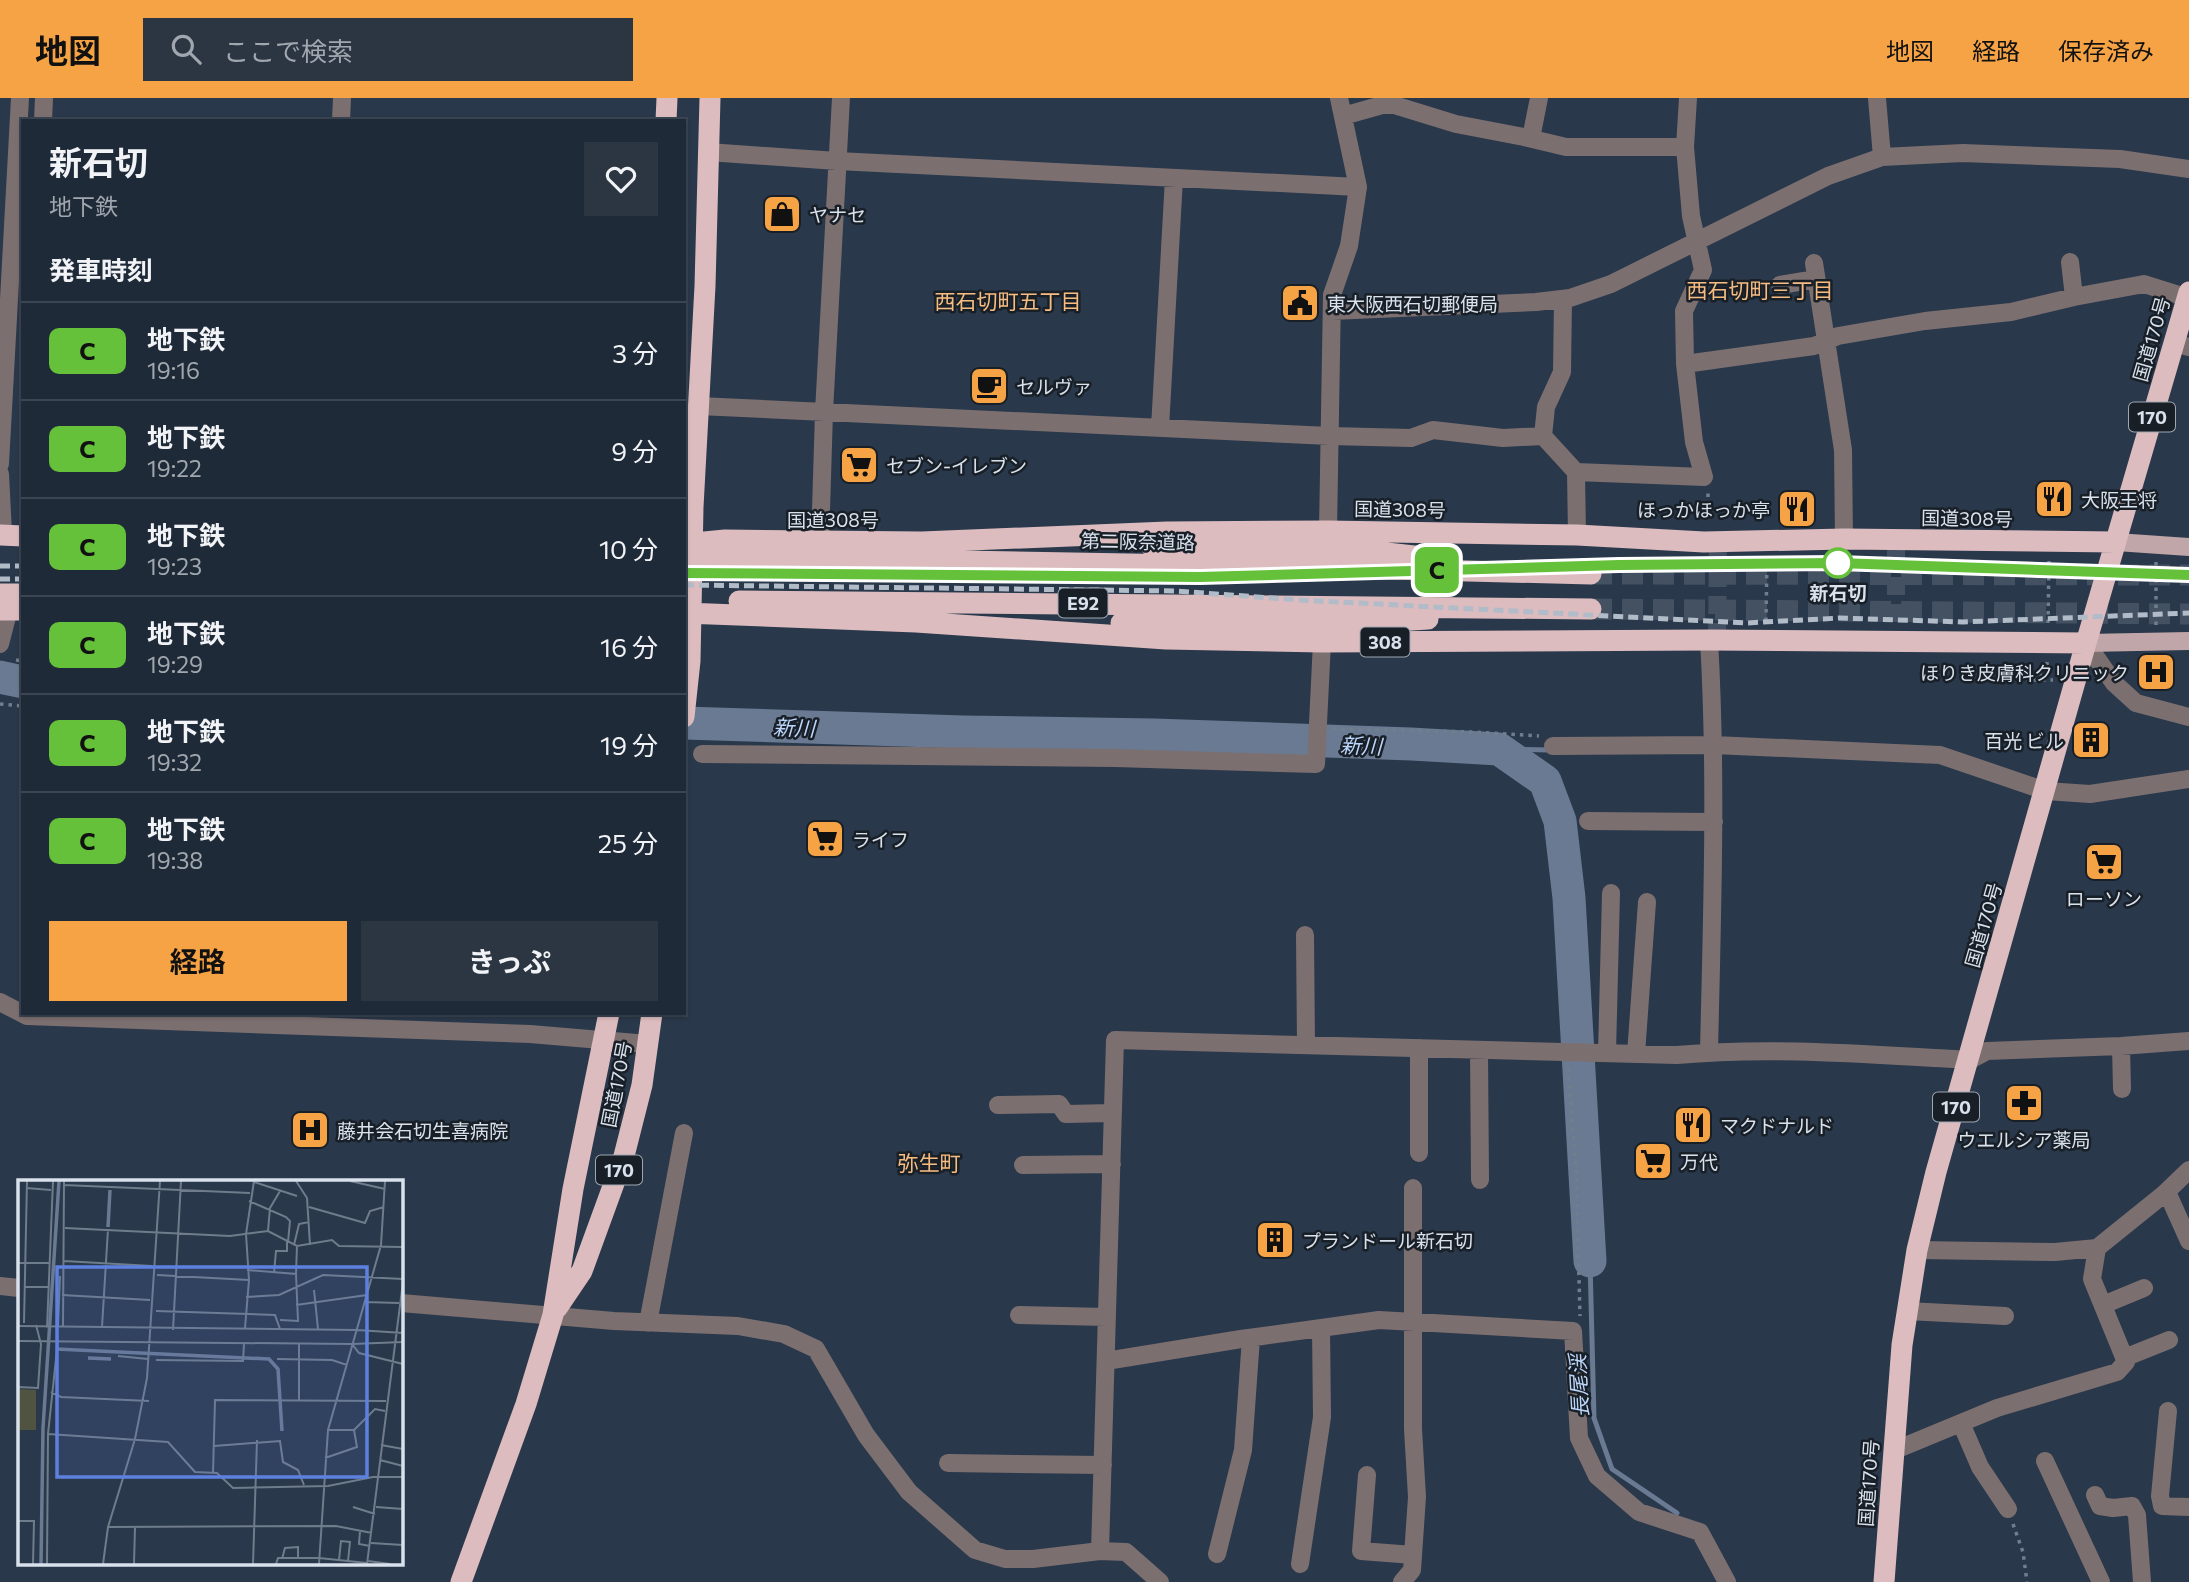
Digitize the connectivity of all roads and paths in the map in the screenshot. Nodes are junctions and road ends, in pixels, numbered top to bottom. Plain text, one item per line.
1 (20, 98) edge
2 (44, 98) edge
3 (342, 98) edge
4 (667, 98) edge
5 (710, 98) edge
6 (841, 98) edge
7 (1339, 98) edge
8 (1538, 98) edge
9 (1688, 98) edge
10 (1877, 98) edge
11 (1343, 116) junction
12 (43, 119) edge
13 (341, 119) edge
14 (666, 119) edge
15 (1531, 138) junction
16 (1685, 147) junction
17 (708, 152) junction
18 (1882, 157) junction
19 (837, 161) junction
20 (2189, 169) edge
21 (1174, 178) junction
22 (1358, 187) junction
23 (1698, 242) junction
24 (2070, 262) dead end
25 (1780, 285) dead end
26 (2188, 295) edge
27 (2074, 297) junction
28 (1563, 299) junction
29 (1332, 311) junction
30 (1826, 340) junction
31 (2182, 345) edge
32 (1685, 364) junction
33 (699, 406) junction
34 (824, 412) junction
35 (1160, 428) junction
36 (1330, 436) junction
37 (1543, 436) junction
38 (0, 464) edge
39 (1576, 472) junction
40 (0, 474) edge
41 (1328, 531) junction
42 (10, 534) edge
43 (1577, 535) junction
44 (1844, 539) junction
45 (922, 542) junction
46 (2116, 542) junction
47 (820, 543) junction
48 (2189, 547) edge
49 (686, 550) edge
50 (2049, 554) dead end
51 (1767, 555) dead end
52 (2156, 560) dead end
53 (21, 596) edge
54 (9, 609) edge
55 (686, 609) edge
56 (916, 622) junction
57 (1766, 624) dead end
58 (2156, 629) dead end
59 (2048, 634) dead end
60 (1709, 640) junction
61 (2189, 641) edge
62 (1321, 642) junction
63 (2086, 643) junction
64 (0, 644) edge
65 (16, 660) dead end
66 (2047, 660) dead end
67 (21, 661) edge
68 (2053, 680) dead end
69 (0, 704) edge
70 (21, 706) edge
71 (2189, 717) edge
72 (1317, 730) junction
73 (1714, 745) junction
74 (1553, 746) joint
75 (702, 754) dead end
76 (2189, 779) edge
77 (2046, 791) junction
78 (1588, 821) dead end
79 (1714, 822) junction
80 (1611, 893) dead end
81 (1647, 902) dead end
82 (1305, 935) dead end
83 (0, 1002) edge
84 (21, 1013) edge
85 (25, 1015) edge
86 (609, 1015) edge
87 (652, 1015) edge
88 (604, 1039) junction
89 (2189, 1041) edge
90 (648, 1044) junction
91 (1306, 1045) junction
92 (2121, 1046) junction
93 (1419, 1048) junction
94 (1479, 1050) junction
95 (1566, 1052) junction
96 (1709, 1052) junction
97 (1607, 1054) junction
98 (1636, 1054) junction
99 (1970, 1060) junction
100 (2122, 1089) dead end
101 (998, 1105) dead end
102 (1113, 1113) junction
103 (684, 1133) dead end
104 (1419, 1153) dead end
105 (1112, 1164) junction
106 (1023, 1165) dead end
107 (2189, 1170) edge
108 (1480, 1180) dead end
109 (1413, 1188) dead end
110 (2166, 1192) junction
111 (2189, 1241) edge
112 (2097, 1248) junction
113 (1917, 1250) junction
114 (0, 1286) edge
115 (18, 1287) edge
116 (2144, 1288) dead end
117 (402, 1303) edge
118 (2103, 1305) junction
119 (1907, 1311) junction
120 (553, 1315) junction
121 (1019, 1315) dead end
122 (2005, 1316) dead end
123 (1107, 1317) junction
124 (1412, 1321) junction
125 (648, 1322) junction
126 (1321, 1328) junction
127 (1573, 1331) junction
128 (1251, 1338) junction
129 (2169, 1340) dead end
130 (2124, 1358) junction
131 (1107, 1361) junction
132 (2168, 1411) dead end
133 (1961, 1423) junction
134 (1893, 1451) junction
135 (2045, 1461) dead end
136 (948, 1463) dead end
137 (1103, 1465) junction
138 (1367, 1475) dead end
139 (2095, 1495) dead end
140 (2189, 1507) edge
141 (2008, 1509) joint
142 (1100, 1551) junction
143 (1217, 1555) dead end
144 (1413, 1555) junction
145 (1300, 1564) dead end
146 (461, 1582) edge
147 (1160, 1582) edge
148 (1402, 1582) edge
149 (1727, 1582) edge
150 (1884, 1582) edge
151 (2027, 1582) edge
152 (2101, 1582) edge
153 (2142, 1582) edge

1 - 38 street
2 - 12 street
3 - 13 street
4 - 14 highway
5 - 17 highway
6 - 19 street
7 - 11 street
8 - 15 street
9 - 16 street
10 - 18 street
11 - 15 street
11 - 22 street
15 - 16 street
16 - 23 street
17 - 19 street
17 - 33 highway
18 - 20 street
18 - 23 street
19 - 21 street
19 - 34 street
21 - 22 street
21 - 35 street
22 - 29 street
23 - 28 street
23 - 32 street
24 - 27 street
25 - 30 street
26 - 27 street
26 - 31 highway, 国道170号 / 170
27 - 30 street
28 - 29 street
28 - 37 street
29 - 36 street
30 - 32 street
30 - 44 street
31 - 46 highway, 国道170号 / 170
32 - 39 street
33 - 34 street
33 - 49 highway
34 - 35 street
34 - 47 street
35 - 36 street
36 - 37 street
36 - 41 street
37 - 39 street
39 - 43 street
40 - 42 street
41 - 43 highway, 国道308号
41 - 45 highway, 国道308号
43 - 44 highway, 国道308号
44 - 46 highway, 国道308号
45 - 47 highway, 国道308号
45 - 49 highway, 第二阪奈道路 / E92
46 - 48 main road
46 - 63 highway, 国道170号 / 170
47 - 49 highway, 国道308号
49 - 55 highway
50 - 59 path
51 - 57 path
52 - 58 path
53 - 54 highway
54 - 64 street
55 - 56 highway, 308
55 - 56 highway, E92
56 - 62 highway, 308
60 - 62 highway, 308
60 - 63 highway, 308
60 - 73 street
61 - 63 main road
62 - 72 street
63 - 71 street
63 - 77 highway, 国道170号 / 170
65 - 67 path
66 - 68 path
69 - 70 path
72 - 74 path
72 - 75 street
73 - 74 street
73 - 77 street
73 - 79 street
76 - 77 street
77 - 99 highway, 国道170号 / 170
78 - 79 street
79 - 96 street
80 - 97 street
81 - 98 street
82 - 91 street
83 - 84 street
85 - 88 street
86 - 88 highway, 国道170号 / 170
87 - 90 highway, 国道170号 / 170
88 - 90 street
88 - 120 highway, 国道170号 / 170
89 - 92 street
90 - 120 highway, 国道170号 / 170
91 - 93 street
91 - 102 street
92 - 99 street
92 - 100 street
93 - 94 street
93 - 104 street
94 - 95 street
94 - 108 street
95 - 97 street
95 - 127 path
96 - 98 street
96 - 99 street
97 - 98 street
99 - 113 highway, 国道170号 / 170
101 - 102 street
102 - 105 street
103 - 125 street
105 - 106 street
105 - 123 street
107 - 110 street
109 - 124 street
110 - 111 street
110 - 112 street
112 - 113 street
112 - 118 street
113 - 119 highway, 国道170号 / 170
114 - 115 street
116 - 118 street
117 - 120 street
118 - 130 street
119 - 122 street
119 - 134 highway, 国道170号 / 170
120 - 125 street
120 - 146 highway, 国道170号 / 170
121 - 123 street
123 - 131 street
124 - 126 street
124 - 127 street
124 - 144 street
125 - 142 street
126 - 128 street
126 - 145 street
127 - 149 street
128 - 131 street
128 - 143 street
129 - 130 street
130 - 133 street
131 - 137 street
132 - 140 street
133 - 134 street
133 - 141 street
134 - 150 highway, 国道170号 / 170
135 - 152 street
136 - 137 street
137 - 142 street
138 - 144 street
139 - 153 street
141 - 151 path
142 - 147 street
144 - 148 street

